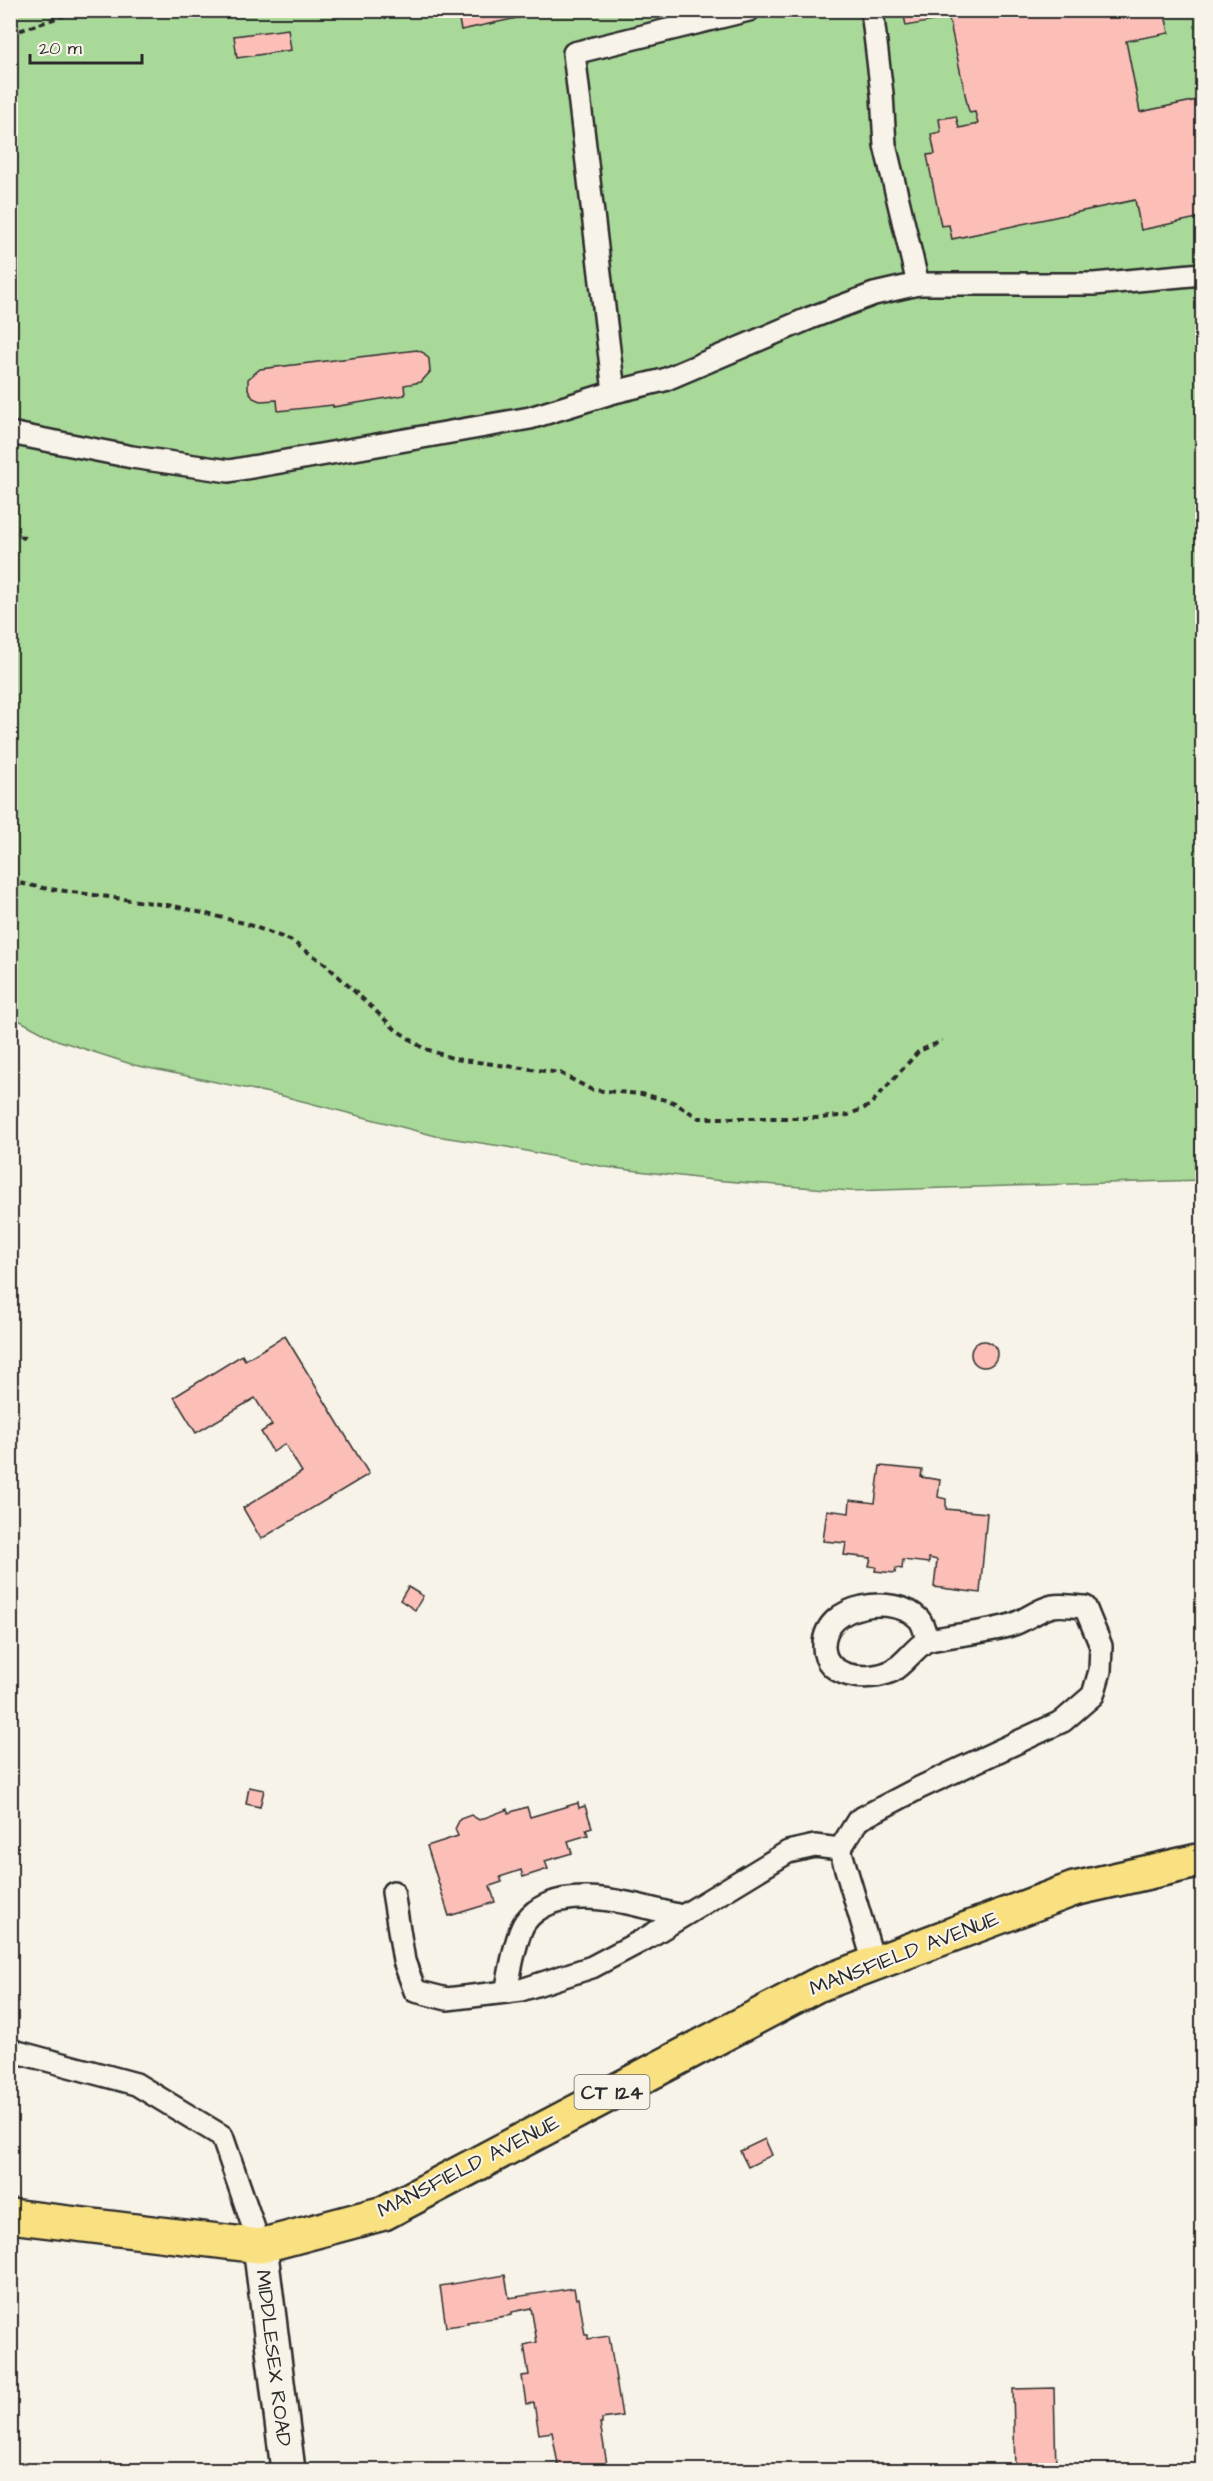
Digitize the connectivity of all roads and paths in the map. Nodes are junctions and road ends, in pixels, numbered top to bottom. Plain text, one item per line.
1 (80, 10) edge
2 (749, 10) edge
3 (872, 10) edge
4 (10, 34) edge
5 (1203, 274) edge
6 (918, 284) junction
7 (614, 392) junction
8 (10, 433) edge
9 (10, 531) edge
10 (26, 540) dead end
11 (10, 881) edge
12 (942, 1041) dead end
13 (927, 1640) junction
14 (840, 1849) junction
15 (1203, 1860) edge
16 (393, 1892) dead end
17 (681, 1916) junction
18 (874, 1963) junction
19 (506, 1992) junction
20 (10, 2050) edge
21 (10, 2216) edge
22 (260, 2246) junction
23 (288, 2470) edge

1 - 4 path
2 - 7 lane
3 - 6 lane
5 - 6 lane
6 - 7 lane
7 - 8 lane
9 - 10 path
11 - 12 path
13 - 13 lane
13 - 14 lane
14 - 17 lane
14 - 18 lane
15 - 18 main road, MANSFIELD AVENUE / CT 124
16 - 19 lane
17 - 19 lane
17 - 19 lane
18 - 22 main road, MANSFIELD AVENUE / CT 124
20 - 22 lane
21 - 22 main road, MANSFIELD AVENUE / CT 124
22 - 23 main road, MIDDLESEX ROAD

